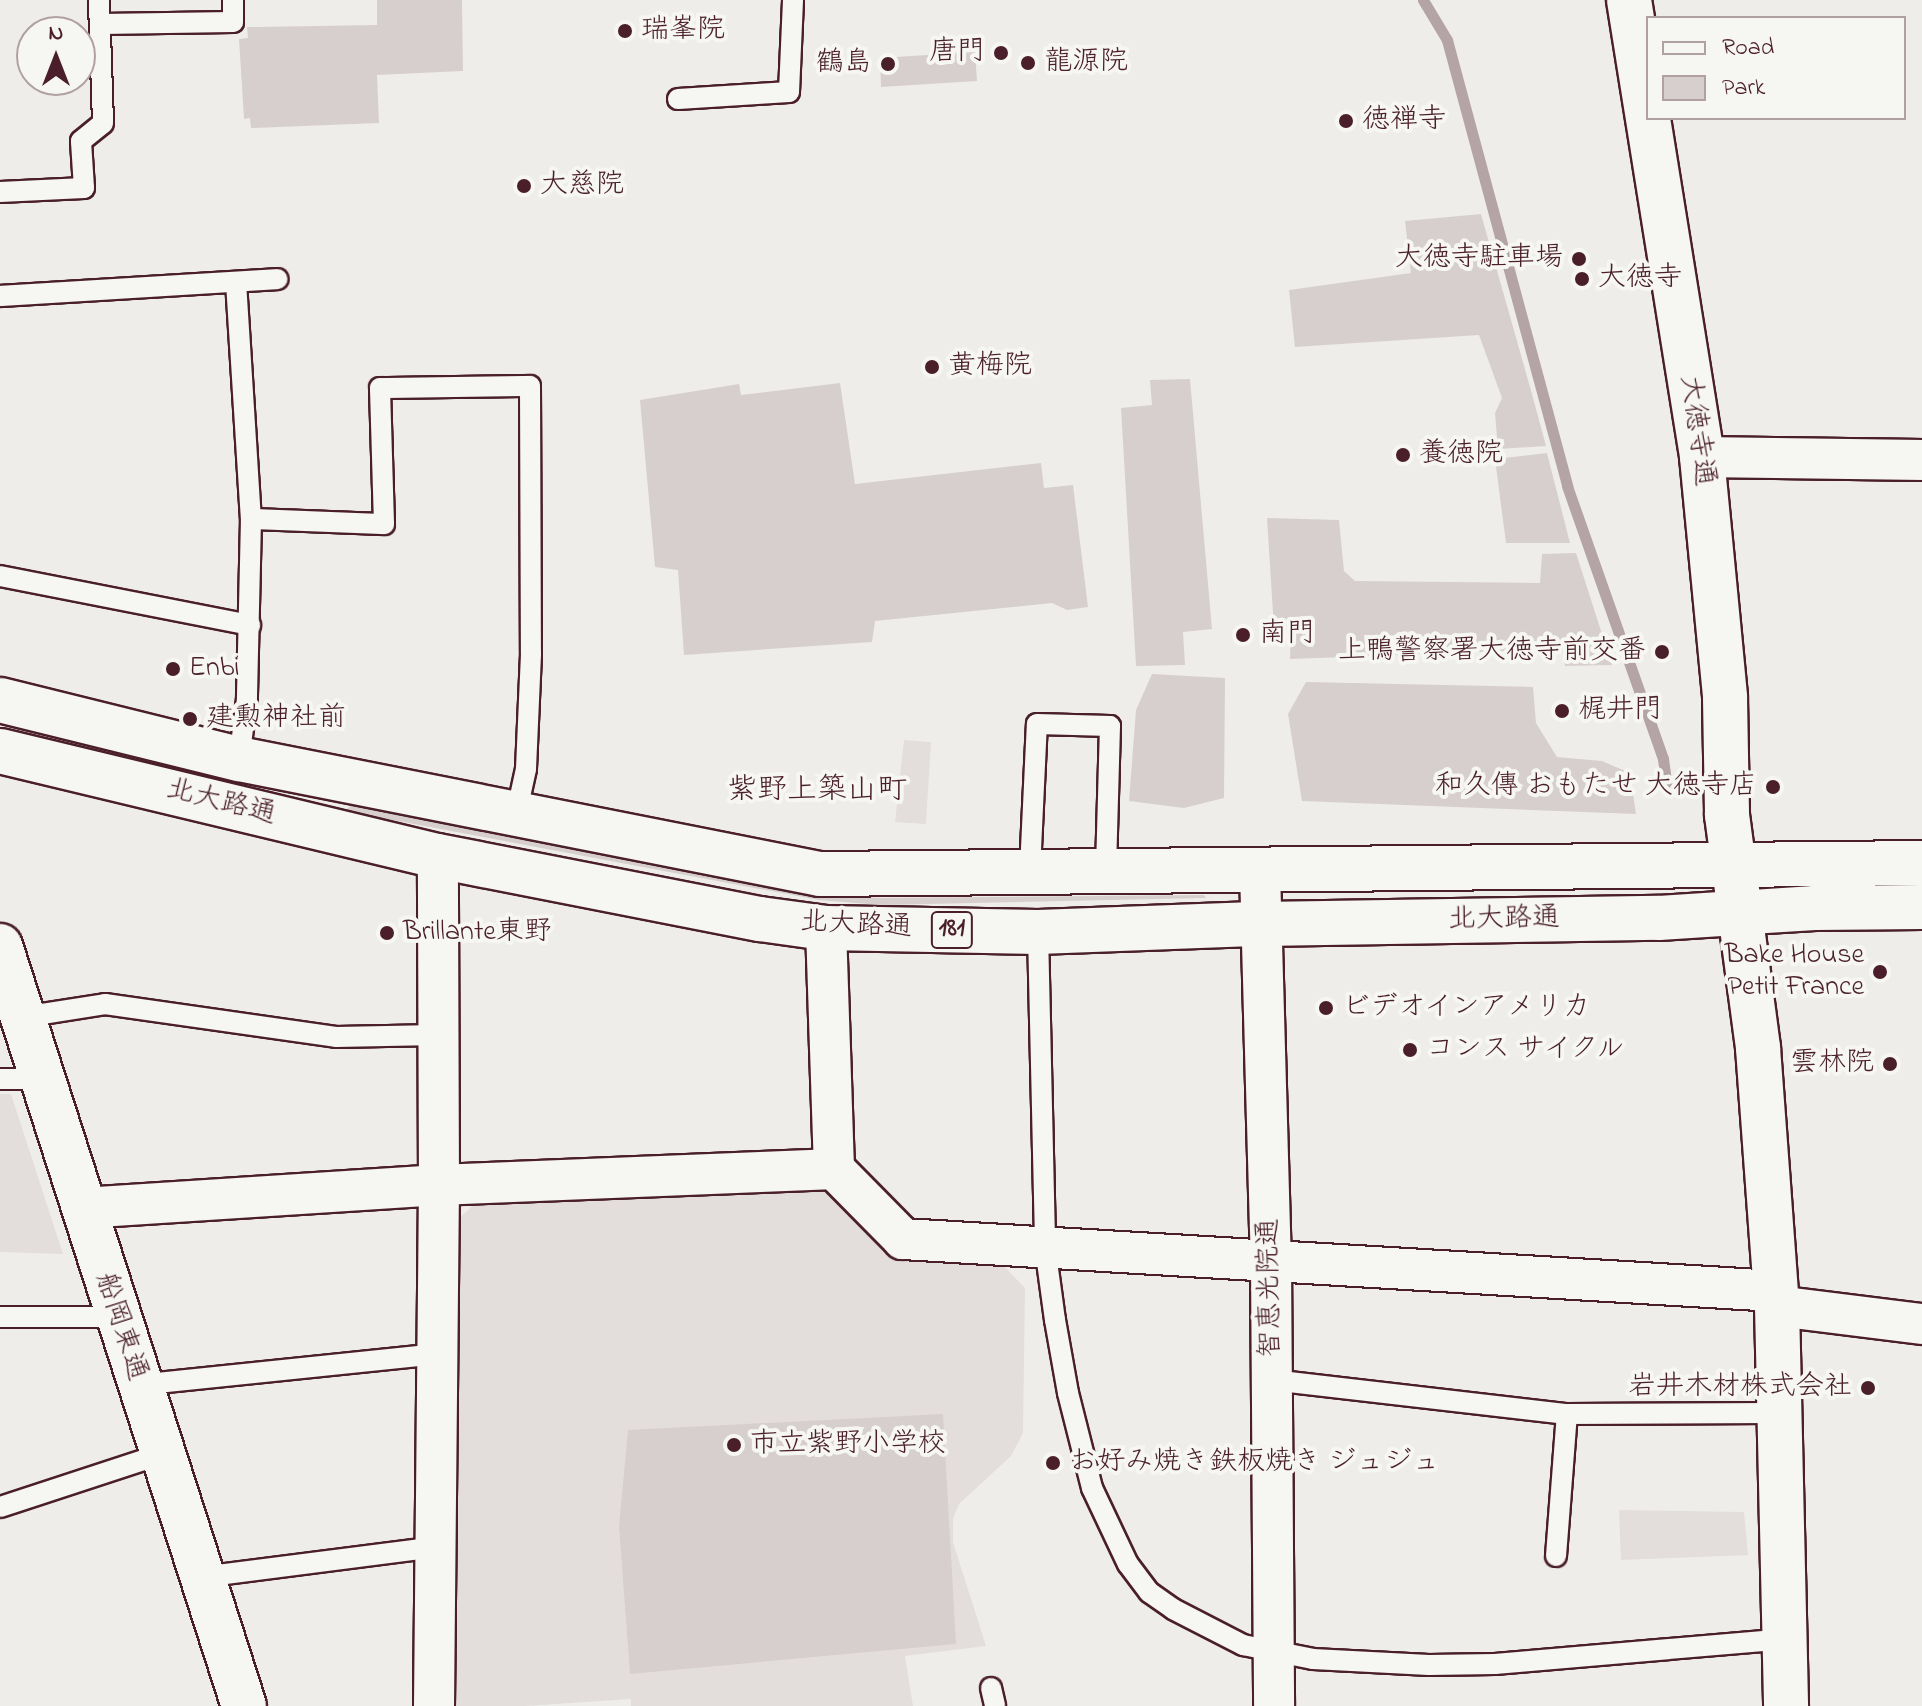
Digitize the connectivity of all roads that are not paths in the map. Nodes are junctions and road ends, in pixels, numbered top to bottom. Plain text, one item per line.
1 (99, 0) edge
2 (233, 0) edge
3 (793, 0) edge
4 (1629, 0) edge
5 (101, 24) junction
6 (678, 99) dead end
7 (1646, 106) edge
8 (1648, 120) edge
9 (0, 192) edge
10 (277, 279) dead end
11 (236, 282) junction
12 (0, 296) edge
13 (1702, 457) junction
14 (1922, 460) edge
15 (251, 519) junction
16 (0, 576) edge
17 (250, 625) junction
18 (0, 700) edge
19 (0, 751) edge
20 (239, 759) junction
21 (516, 815) junction
22 (438, 856) junction
23 (1922, 863) edge
24 (1734, 866) junction
25 (1030, 870) junction
26 (1106, 870) junction
27 (1260, 871) junction
28 (1922, 907) edge
29 (1740, 912) junction
30 (1261, 924) junction
31 (826, 928) junction
32 (1038, 932) junction
33 (0, 946) edge
34 (23, 1017) junction
35 (437, 1035) junction
36 (21, 1079) edge
37 (834, 1169) junction
38 (439, 1185) junction
39 (83, 1208) junction
40 (1045, 1247) junction
41 (1271, 1262) junction
42 (1776, 1298) junction
43 (0, 1317) edge
44 (117, 1317) junction
45 (1922, 1324) edge
46 (437, 1354) junction
47 (1272, 1380) junction
48 (138, 1385) junction
49 (1779, 1413) junction
50 (1567, 1414) junction
51 (162, 1454) junction
52 (0, 1507) edge
53 (435, 1547) junction
54 (1556, 1556) dead end
55 (202, 1577) junction
56 (1784, 1639) junction
57 (1274, 1651) junction
58 (244, 1706) edge
59 (434, 1706) edge
60 (1274, 1706) edge
61 (1786, 1706) edge

1 - 5 lane
2 - 5 lane
3 - 6 lane
4 - 7 main road, 大徳寺通
5 - 9 lane
8 - 13 main road, 大徳寺通
10 - 11 lane
11 - 12 lane
11 - 15 lane
13 - 14 street
13 - 24 main road, 大徳寺通
15 - 17 lane
15 - 21 lane
16 - 17 lane
17 - 20 lane
18 - 20 main road, 北大路通 / 181
19 - 22 main road, 北大路通 / 181
20 - 21 main road, 北大路通 / 181
21 - 25 main road, 北大路通 / 181
22 - 31 main road, 北大路通 / 181
22 - 35 street
23 - 24 main road, 北大路通 / 181
24 - 27 main road, 北大路通 / 181
24 - 29 main road, 大徳寺通
25 - 26 main road, 北大路通 / 181
25 - 26 lane
26 - 27 main road, 北大路通 / 181
27 - 30 street, 智恵光院通
28 - 29 main road, 北大路通 / 181
29 - 30 main road, 北大路通 / 181
29 - 42 main road, 大徳寺通
30 - 32 main road, 北大路通 / 181
30 - 41 street, 智恵光院通
31 - 32 main road, 北大路通 / 181
31 - 37 street
32 - 40 lane
33 - 34 main road, 船岡東通
34 - 35 lane
34 - 36 main road, 船岡東通
35 - 38 street
36 - 39 main road, 船岡東通
37 - 38 street
37 - 40 street
38 - 39 street
38 - 46 street
39 - 44 main road, 船岡東通
40 - 41 street
40 - 57 lane
41 - 42 street
41 - 47 street, 智恵光院通
42 - 45 street
42 - 49 main road, 大徳寺通
43 - 44 lane
44 - 48 main road, 船岡東通
46 - 48 lane
46 - 53 street
47 - 50 lane
47 - 57 street, 智恵光院通
48 - 51 main road, 船岡東通
49 - 50 lane
49 - 56 main road, 大徳寺通
50 - 54 lane
51 - 52 lane
51 - 55 main road, 船岡東通
53 - 55 lane
53 - 59 street
55 - 58 main road, 船岡東通
56 - 57 lane
56 - 61 main road, 大徳寺通
57 - 60 street, 智恵光院通

